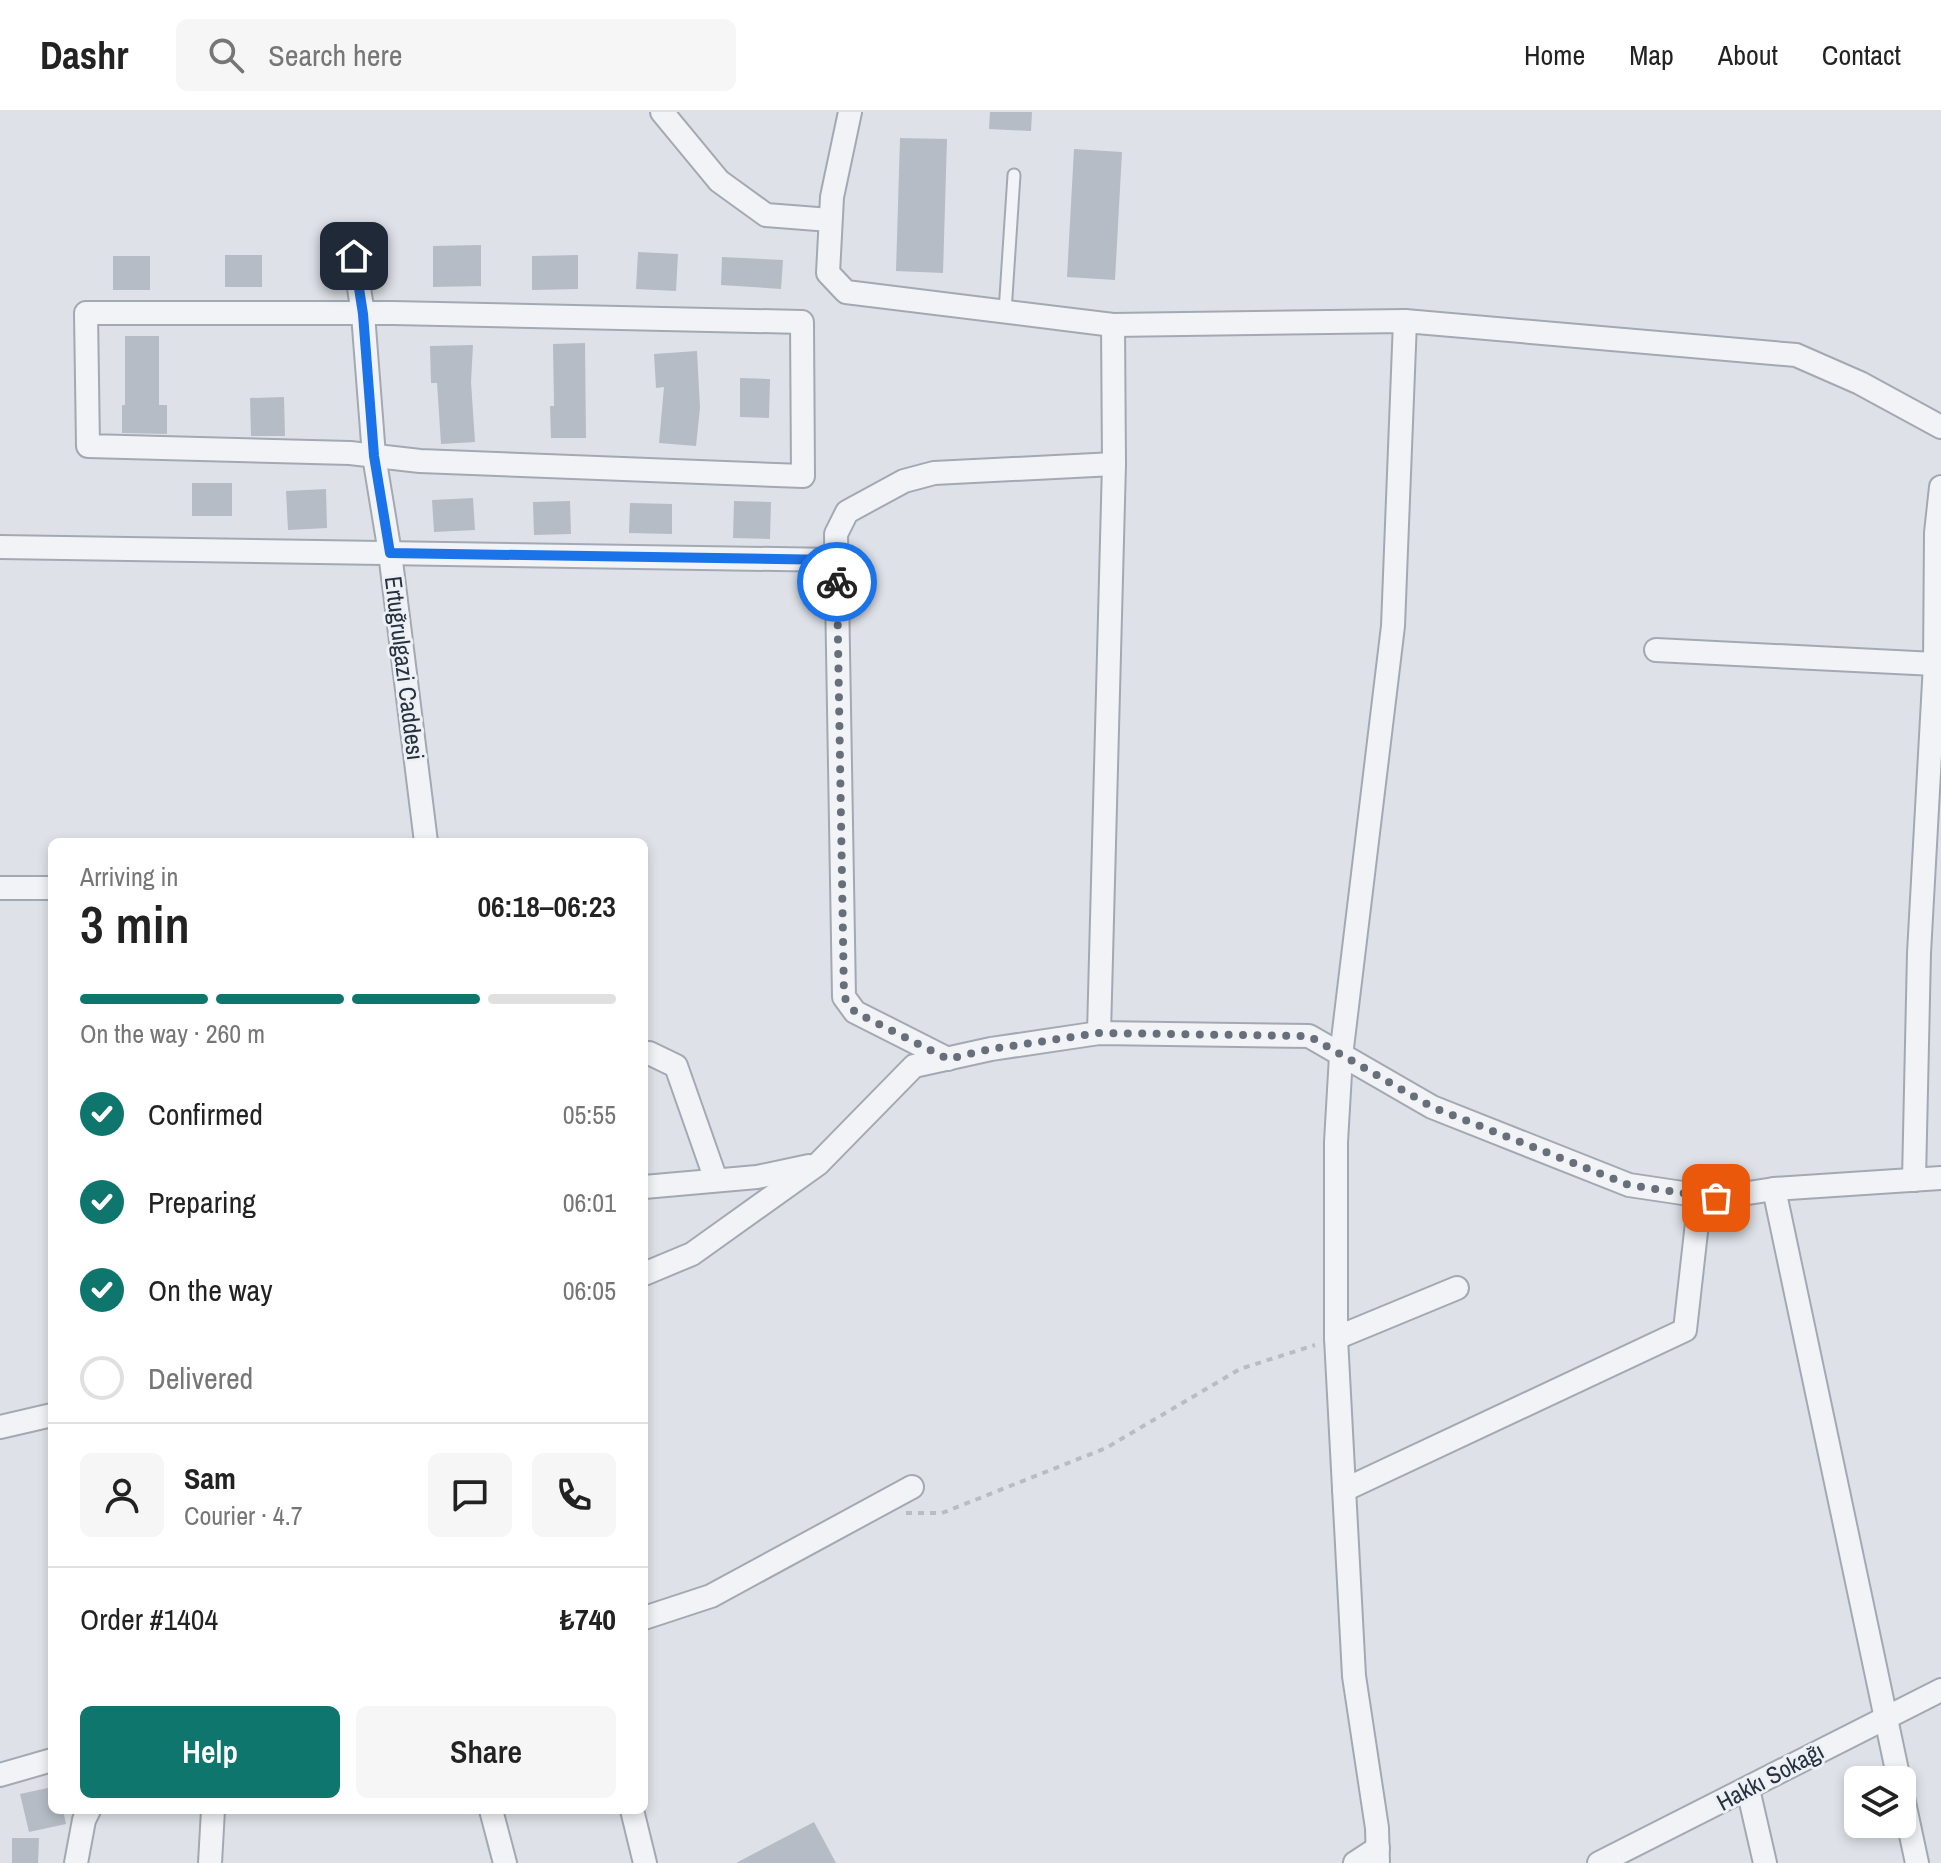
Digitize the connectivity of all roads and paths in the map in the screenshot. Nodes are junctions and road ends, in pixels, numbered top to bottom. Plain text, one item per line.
1 (662, 112) edge
2 (850, 112) edge
3 (1014, 175) dead end
4 (830, 220) junction
5 (354, 256) dead end
6 (1005, 312) junction
7 (363, 314) junction
8 (1405, 321) junction
9 (1113, 325) junction
10 (1941, 427) edge
11 (374, 456) junction
12 (1114, 464) junction
13 (1941, 487) edge
14 (0, 547) edge
15 (390, 553) junction
16 (836, 560) junction
17 (1656, 650) dead end
18 (1935, 664) junction
19 (426, 838) edge
20 (0, 888) edge
21 (48, 888) edge
22 (1099, 1033) junction
23 (648, 1053) edge
24 (1341, 1056) junction
25 (948, 1059) junction
26 (818, 1164) junction
27 (1941, 1178) edge
28 (716, 1180) junction
29 (1914, 1180) junction
30 (648, 1187) edge
31 (1774, 1189) junction
32 (1700, 1196) junction
33 (648, 1272) edge
34 (1457, 1288) dead end
35 (1336, 1338) junction
36 (48, 1416) edge
37 (0, 1427) edge
38 (912, 1487) dead end
39 (1344, 1490) junction
40 (881, 1503) junction
41 (648, 1617) edge
42 (1941, 1690) edge
43 (1886, 1716) junction
44 (48, 1761) edge
45 (1896, 1766) edge
46 (0, 1775) edge
47 (1748, 1789) junction
48 (87, 1814) edge
49 (213, 1814) edge
50 (492, 1814) edge
51 (633, 1814) edge
52 (1912, 1838) edge
53 (1378, 1856) edge
54 (76, 1863) edge
55 (210, 1863) edge
56 (505, 1863) edge
57 (645, 1863) edge
58 (1355, 1863) edge
59 (1599, 1863) edge
60 (1765, 1863) edge
61 (1917, 1863) edge

1 - 4 street
2 - 4 street
3 - 6 lane
4 - 6 street
5 - 7 street, Ertuğrulgazi Caddesi
6 - 9 street
7 - 11 street, Ertuğrulgazi Caddesi
7 - 11 street
7 - 11 street
8 - 9 street
8 - 10 street
8 - 24 street
9 - 12 street
11 - 15 street, Ertuğrulgazi Caddesi
12 - 16 street
12 - 22 street
13 - 18 street
14 - 15 street
15 - 16 street
15 - 19 street, Ertuğrulgazi Caddesi
16 - 25 street
17 - 18 street
18 - 29 street
20 - 21 street
22 - 24 street
22 - 25 street
23 - 28 street
24 - 32 street
24 - 35 street
25 - 26 street
26 - 28 street
26 - 33 street
27 - 29 street
28 - 30 street
29 - 31 street
31 - 32 street
31 - 43 street
32 - 39 street
34 - 35 street
35 - 39 street
35 - 40 path
36 - 37 street
38 - 40 street
39 - 53 street
40 - 41 street
42 - 43 street, Hakkı Sokağı
43 - 45 street
43 - 47 street, Hakkı Sokağı
44 - 46 street
47 - 59 street, Hakkı Sokağı
47 - 60 street
48 - 54 street
49 - 55 street
50 - 56 street
51 - 57 street
52 - 61 street
53 - 58 street

